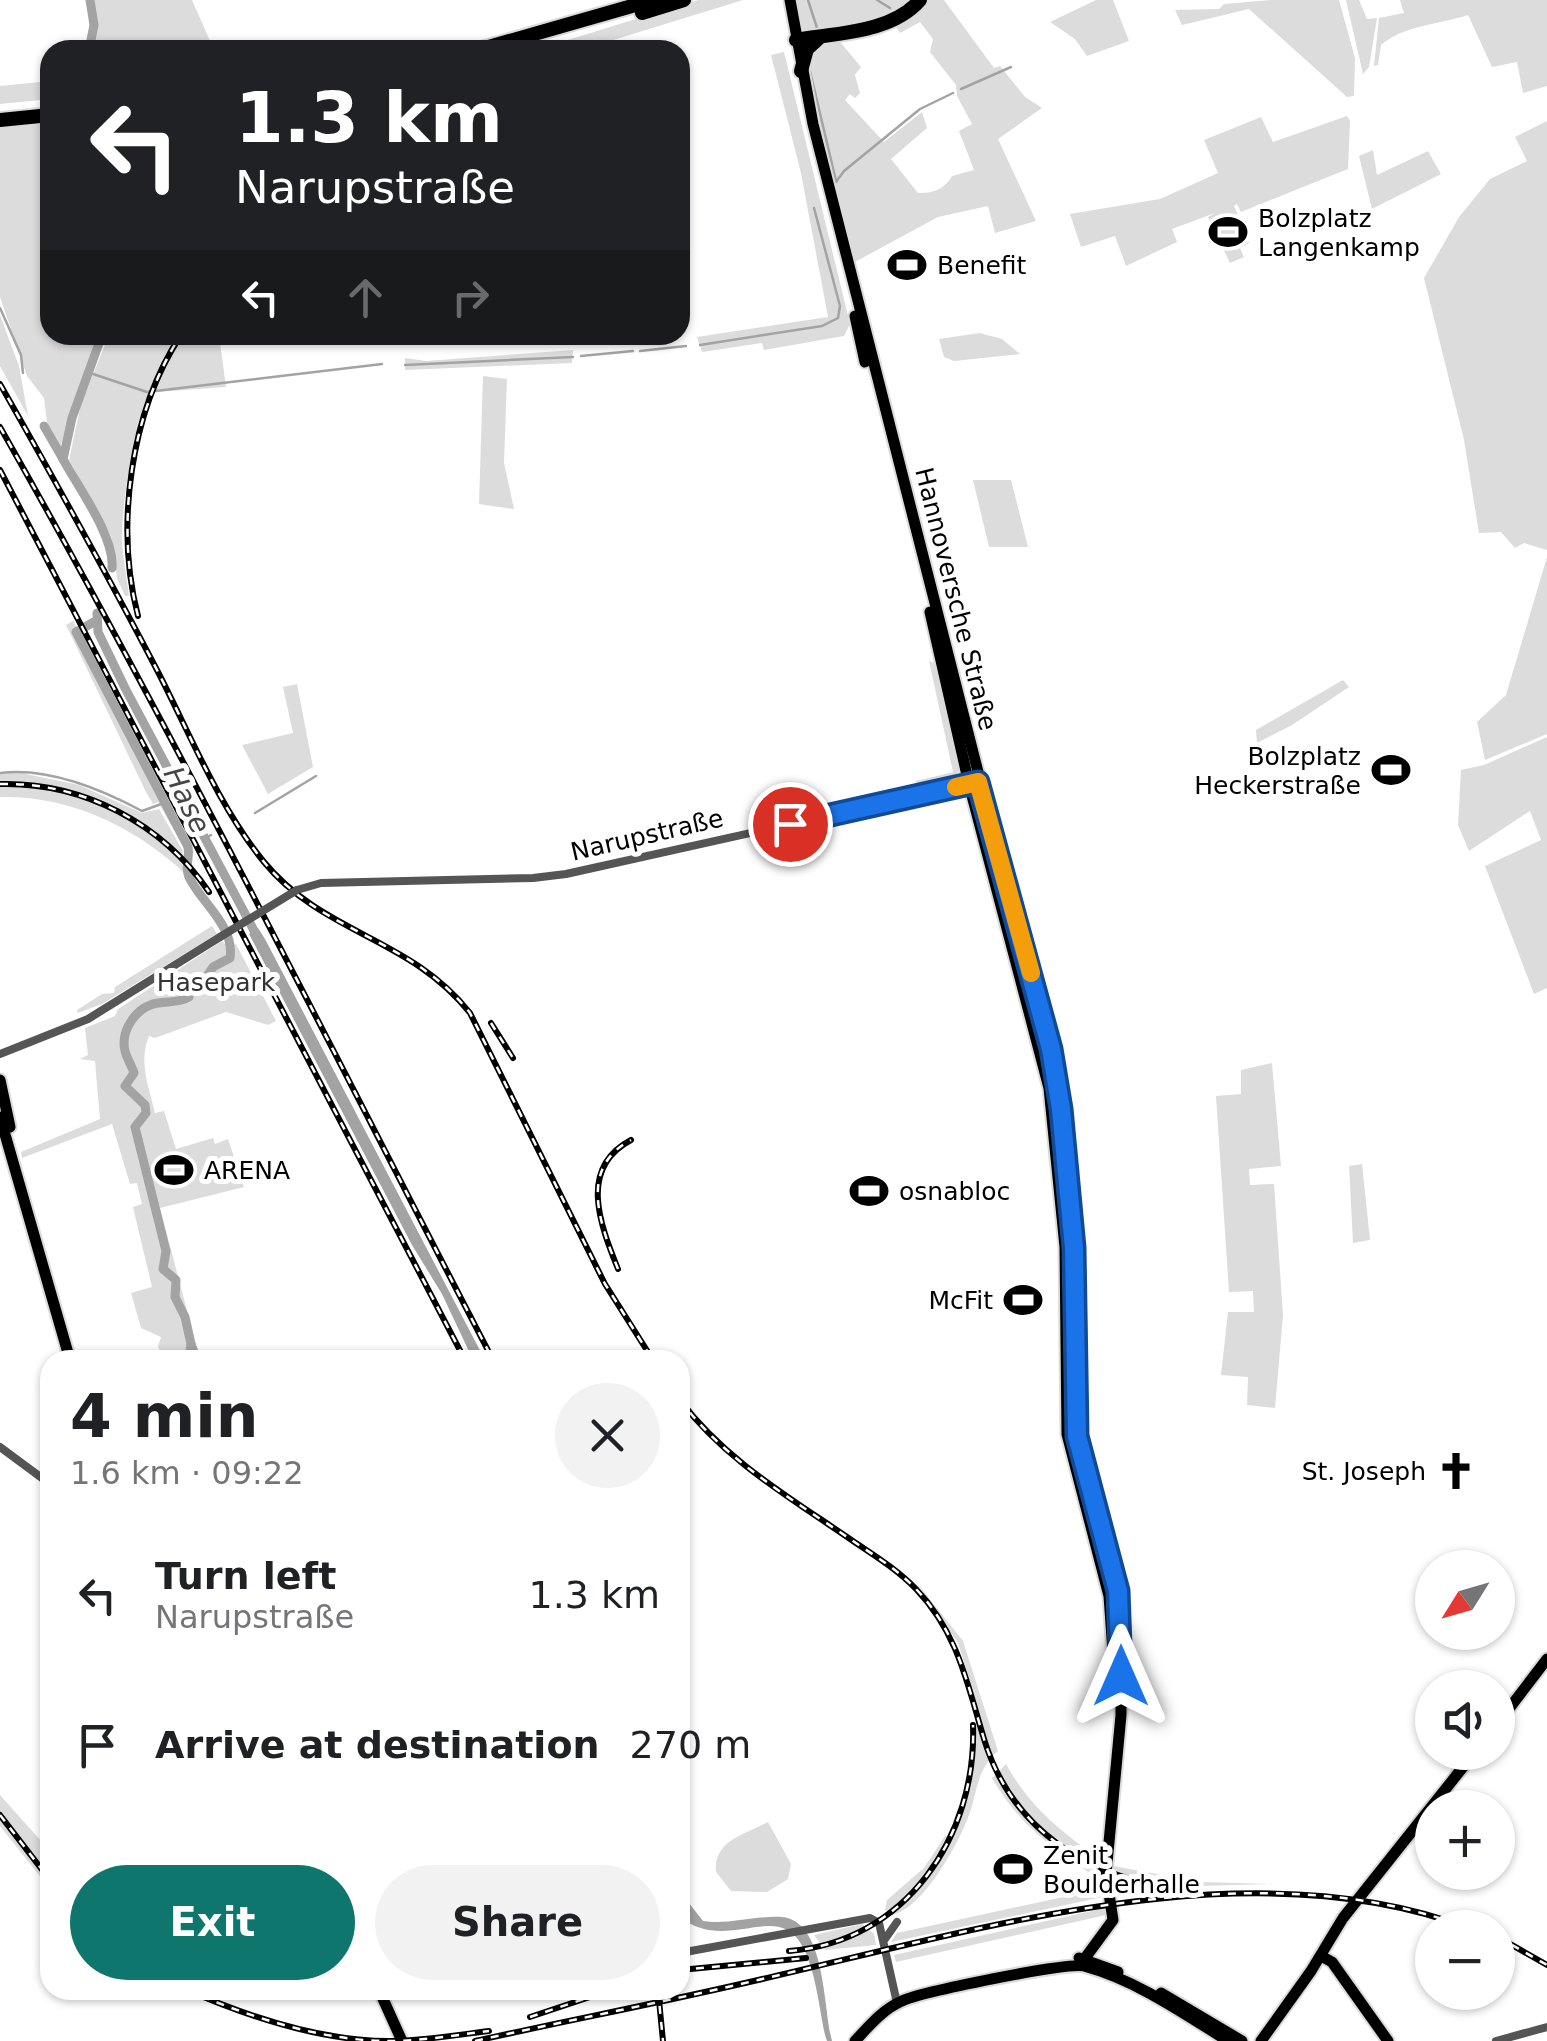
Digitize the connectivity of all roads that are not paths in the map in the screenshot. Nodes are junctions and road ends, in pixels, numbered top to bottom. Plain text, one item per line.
1 (620, 0) edge
2 (653, 0) edge
3 (684, 0) edge
4 (786, 0) edge
5 (920, 0) edge
6 (576, 24) junction
7 (821, 36) junction
8 (535, 40) edge
9 (541, 40) edge
10 (792, 41) junction
11 (801, 71) junction
12 (40, 107) edge
13 (0, 112) edge
14 (40, 116) edge
15 (0, 120) edge
16 (974, 783) junction
17 (0, 1054) edge
18 (0, 1080) edge
19 (0, 1117) edge
20 (17, 1171) junction
21 (67, 1350) edge
22 (0, 1447) edge
23 (40, 1477) edge
24 (1547, 1651) edge
25 (1547, 1659) edge
26 (1515, 1692) edge
27 (1515, 1701) edge
28 (1458, 1770) edge
29 (897, 1922) dead end
30 (884, 1944) junction
31 (690, 1951) edge
32 (1321, 1956) junction
33 (1083, 1962) junction
34 (384, 2000) edge
35 (896, 2003) junction
36 (1547, 2027) edge
37 (402, 2041) edge
38 (855, 2041) edge
39 (1228, 2041) edge
40 (1242, 2041) edge
41 (1260, 2041) edge
42 (1379, 2041) edge
43 (1388, 2041) edge
44 (1496, 2041) edge

1 - 6 highway
2 - 6 highway
3 - 9 highway
4 - 10 main road, Hannoversche Straße
5 - 7 highway
6 - 8 highway
7 - 10 highway
7 - 11 highway
10 - 11 main road, Hannoversche Straße
10 - 16 main road, Hannoversche Straße
11 - 16 main road, Hannoversche Straße
12 - 13 highway
14 - 15 highway
16 - 17 street, Narupstraße, bridge
16 - 33 main road, Hannoversche Straße
18 - 20 main road
19 - 20 main road
20 - 21 main road
22 - 23 street
24 - 26 main road
25 - 27 main road
28 - 32 main road
29 - 30 street
30 - 31 street
30 - 35 street
32 - 41 main road
32 - 42 main road
32 - 43 main road
33 - 35 main road
33 - 39 main road
33 - 40 main road
34 - 37 main road
35 - 38 main road
36 - 44 street

